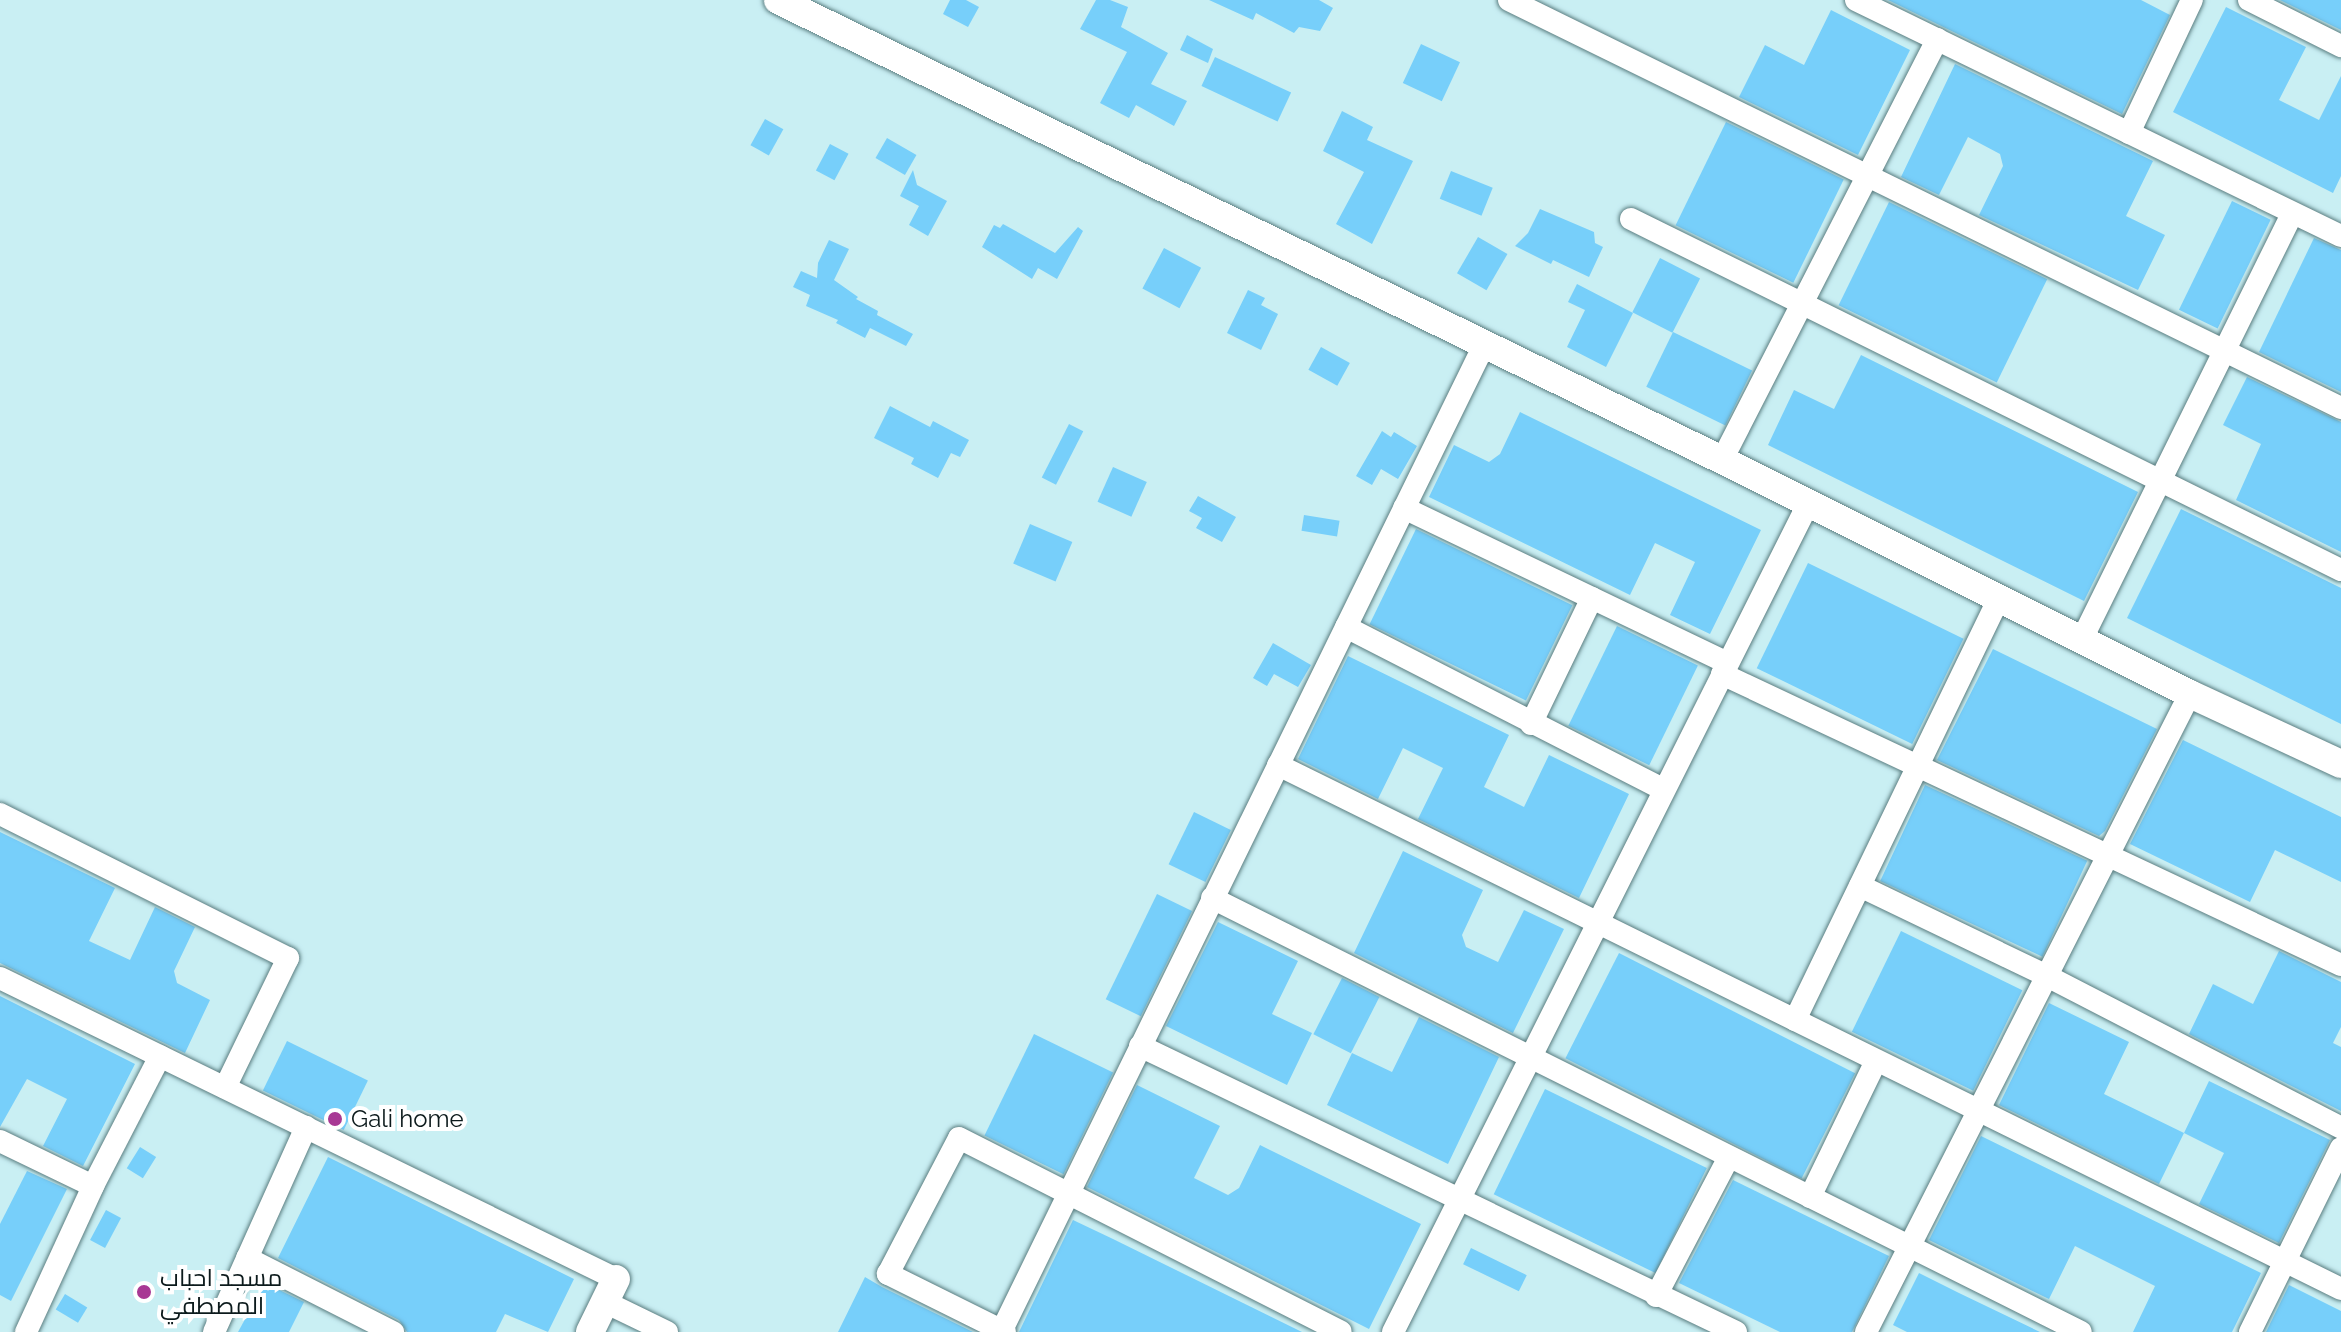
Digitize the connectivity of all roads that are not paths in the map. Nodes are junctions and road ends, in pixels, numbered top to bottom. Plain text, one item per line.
1 (778, 0) edge
2 (1509, 0) edge
3 (1856, 0) edge
4 (2249, 0) edge
5 (2187, 2) edge
6 (1937, 39) junction
7 (2341, 46) edge
8 (2129, 133) junction
9 (1869, 176) junction
10 (2293, 213) junction
11 (1631, 219) dead end
12 (2341, 236) edge
13 (1799, 303) junction
14 (1484, 345) junction
15 (2224, 350) junction
16 (2341, 408) edge
17 (1722, 460) junction
18 (2162, 483) junction
19 (1808, 504) junction
20 (1404, 508) junction
21 (2341, 570) edge
22 (1592, 598) junction
23 (1999, 598) junction
24 (1346, 627) junction
25 (2082, 639) junction
26 (1725, 668) junction
27 (2190, 694) junction
28 (1531, 724) junction
29 (2341, 764) edge
30 (1278, 765) junction
31 (1918, 766) junction
32 (1664, 790) junction
33 (0, 814) edge
34 (2108, 855) junction
35 (1860, 886) junction
36 (1212, 898) junction
37 (1598, 923) junction
38 (2341, 965) edge
39 (2047, 976) junction
40 (0, 978) edge
41 (1795, 1020) junction
42 (1140, 1046) junction
43 (160, 1056) junction
44 (1531, 1057) junction
45 (1876, 1061) junction
46 (225, 1088) junction
47 (1979, 1111) junction
48 (306, 1127) junction
49 (2341, 1128) edge
50 (0, 1141) edge
51 (2341, 1148) edge
52 (1729, 1157) junction
53 (93, 1186) junction
54 (1066, 1193) junction
55 (1810, 1197) junction
56 (1459, 1201) junction
57 (1910, 1246) junction
58 (247, 1258) junction
59 (2284, 1261) junction
60 (2341, 1289) edge
61 (611, 1291) junction
62 (1656, 1296) junction
63 (1002, 1331) edge
64 (26, 1332) edge
65 (214, 1332) edge
66 (393, 1332) edge
67 (590, 1332) edge
68 (667, 1332) edge
69 (1341, 1332) edge
70 (1393, 1332) edge
71 (1736, 1332) edge
72 (1866, 1332) edge
73 (2081, 1332) edge
74 (2250, 1332) edge

1 - 14 street
2 - 9 street
3 - 6 street
4 - 7 street
5 - 8 street
6 - 8 street
6 - 9 street
8 - 10 street
9 - 13 street
9 - 15 street
10 - 12 street
10 - 15 street
11 - 13 street
13 - 17 street
13 - 18 street
14 - 17 street
14 - 20 street
15 - 16 street
15 - 18 street
17 - 19 street
18 - 21 street
18 - 25 street
19 - 23 street
19 - 26 street
20 - 22 street
20 - 24 street
22 - 26 street
22 - 28 street
23 - 25 street
23 - 31 street
24 - 28 street
24 - 30 street
25 - 27 street
26 - 31 street
26 - 32 street
27 - 29 street
27 - 34 street
28 - 32 street
30 - 36 street
30 - 37 street
31 - 34 street
31 - 35 street
32 - 37 street
33 - 46 street
34 - 38 street
34 - 39 street
35 - 39 street
35 - 41 street
36 - 42 street
36 - 44 street
37 - 41 street
37 - 44 street
39 - 47 street
39 - 49 street
40 - 43 street
41 - 45 street
42 - 54 street
42 - 56 street
43 - 46 street
43 - 53 street
44 - 52 street
44 - 56 street
45 - 47 street
45 - 55 street
46 - 48 street
47 - 57 street
47 - 59 street
48 - 58 street
48 - 61 street
50 - 53 street
51 - 59 street
52 - 55 street
52 - 62 street
53 - 64 street
54 - 63 street
54 - 63 street
54 - 69 street
55 - 57 street
56 - 62 street
56 - 70 street
57 - 72 street
57 - 73 street
58 - 65 street
58 - 66 street
59 - 60 street
59 - 74 street
61 - 67 street
61 - 68 street
62 - 71 street

